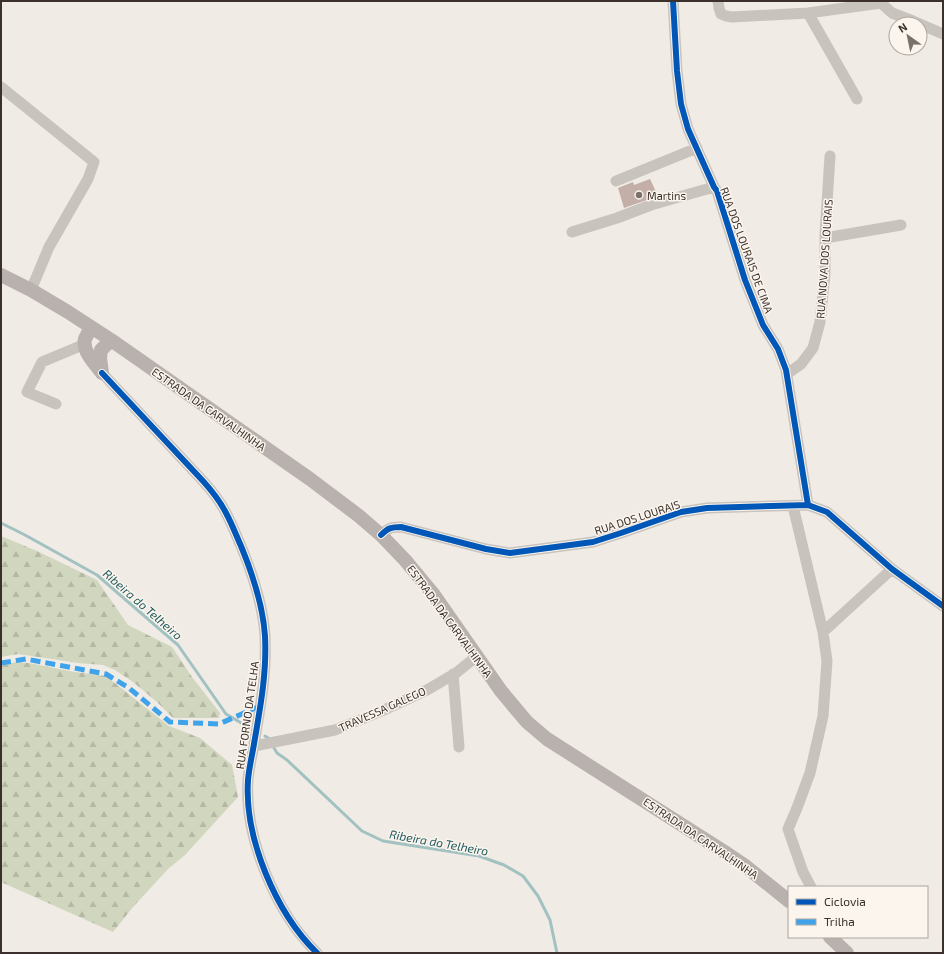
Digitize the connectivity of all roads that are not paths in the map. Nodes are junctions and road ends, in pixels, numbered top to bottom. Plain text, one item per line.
1 (673, 1) edge
2 (718, 1) edge
3 (882, 2) edge
4 (808, 13) junction
5 (943, 34) edge
6 (1, 87) edge
7 (856, 99) dead end
8 (697, 148) junction
9 (830, 156) dead end
10 (616, 181) dead end
11 (714, 187) junction
12 (901, 225) dead end
13 (572, 232) dead end
14 (825, 238) junction
15 (1, 275) edge
16 (31, 290) junction
17 (91, 327) junction
18 (111, 340) junction
19 (85, 346) junction
20 (101, 350) junction
21 (102, 373) junction
22 (787, 374) junction
23 (56, 404) dead end
24 (808, 505) junction
25 (793, 506) junction
26 (381, 535) junction
27 (892, 569) junction
28 (943, 606) edge
29 (823, 632) junction
30 (477, 656) junction
31 (453, 674) junction
32 (254, 746) junction
33 (458, 747) dead end
34 (810, 886) edge
35 (788, 900) edge
36 (831, 938) edge
37 (317, 953) edge
38 (847, 953) edge

1 - 8 street, RUA DOS LOURAIS DE CIMA
2 - 4 street
3 - 4 street
3 - 5 street
4 - 7 street
6 - 16 street
8 - 10 street
8 - 11 street, RUA DOS LOURAIS DE CIMA
9 - 14 street, RUA NOVA DOS LOURAIS
11 - 13 street
11 - 22 street, RUA DOS LOURAIS DE CIMA
12 - 14 street
14 - 22 street, RUA NOVA DOS LOURAIS
15 - 16 main road, ESTRADA DA CARVALHINHA
16 - 17 main road, ESTRADA DA CARVALHINHA
17 - 18 main road, ESTRADA DA CARVALHINHA
17 - 19 main road
18 - 20 main road
18 - 26 main road, ESTRADA DA CARVALHINHA
19 - 20 main road
19 - 21 main road, RUA FORNO DA TELHA
19 - 23 street
20 - 21 main road
21 - 32 street, RUA FORNO DA TELHA
22 - 24 street, RUA DOS LOURAIS DE CIMA
24 - 25 street, RUA DOS LOURAIS
24 - 27 street, RUA DOS LOURAIS
25 - 26 street, RUA DOS LOURAIS
25 - 29 street
26 - 30 main road, ESTRADA DA CARVALHINHA
27 - 28 street, RUA DOS LOURAIS
27 - 29 street
29 - 34 street
30 - 31 street, TRAVESSA GALEGO
30 - 35 main road, ESTRADA DA CARVALHINHA
31 - 32 street, TRAVESSA GALEGO
31 - 33 street
32 - 37 street, RUA FORNO DA TELHA
36 - 38 main road

